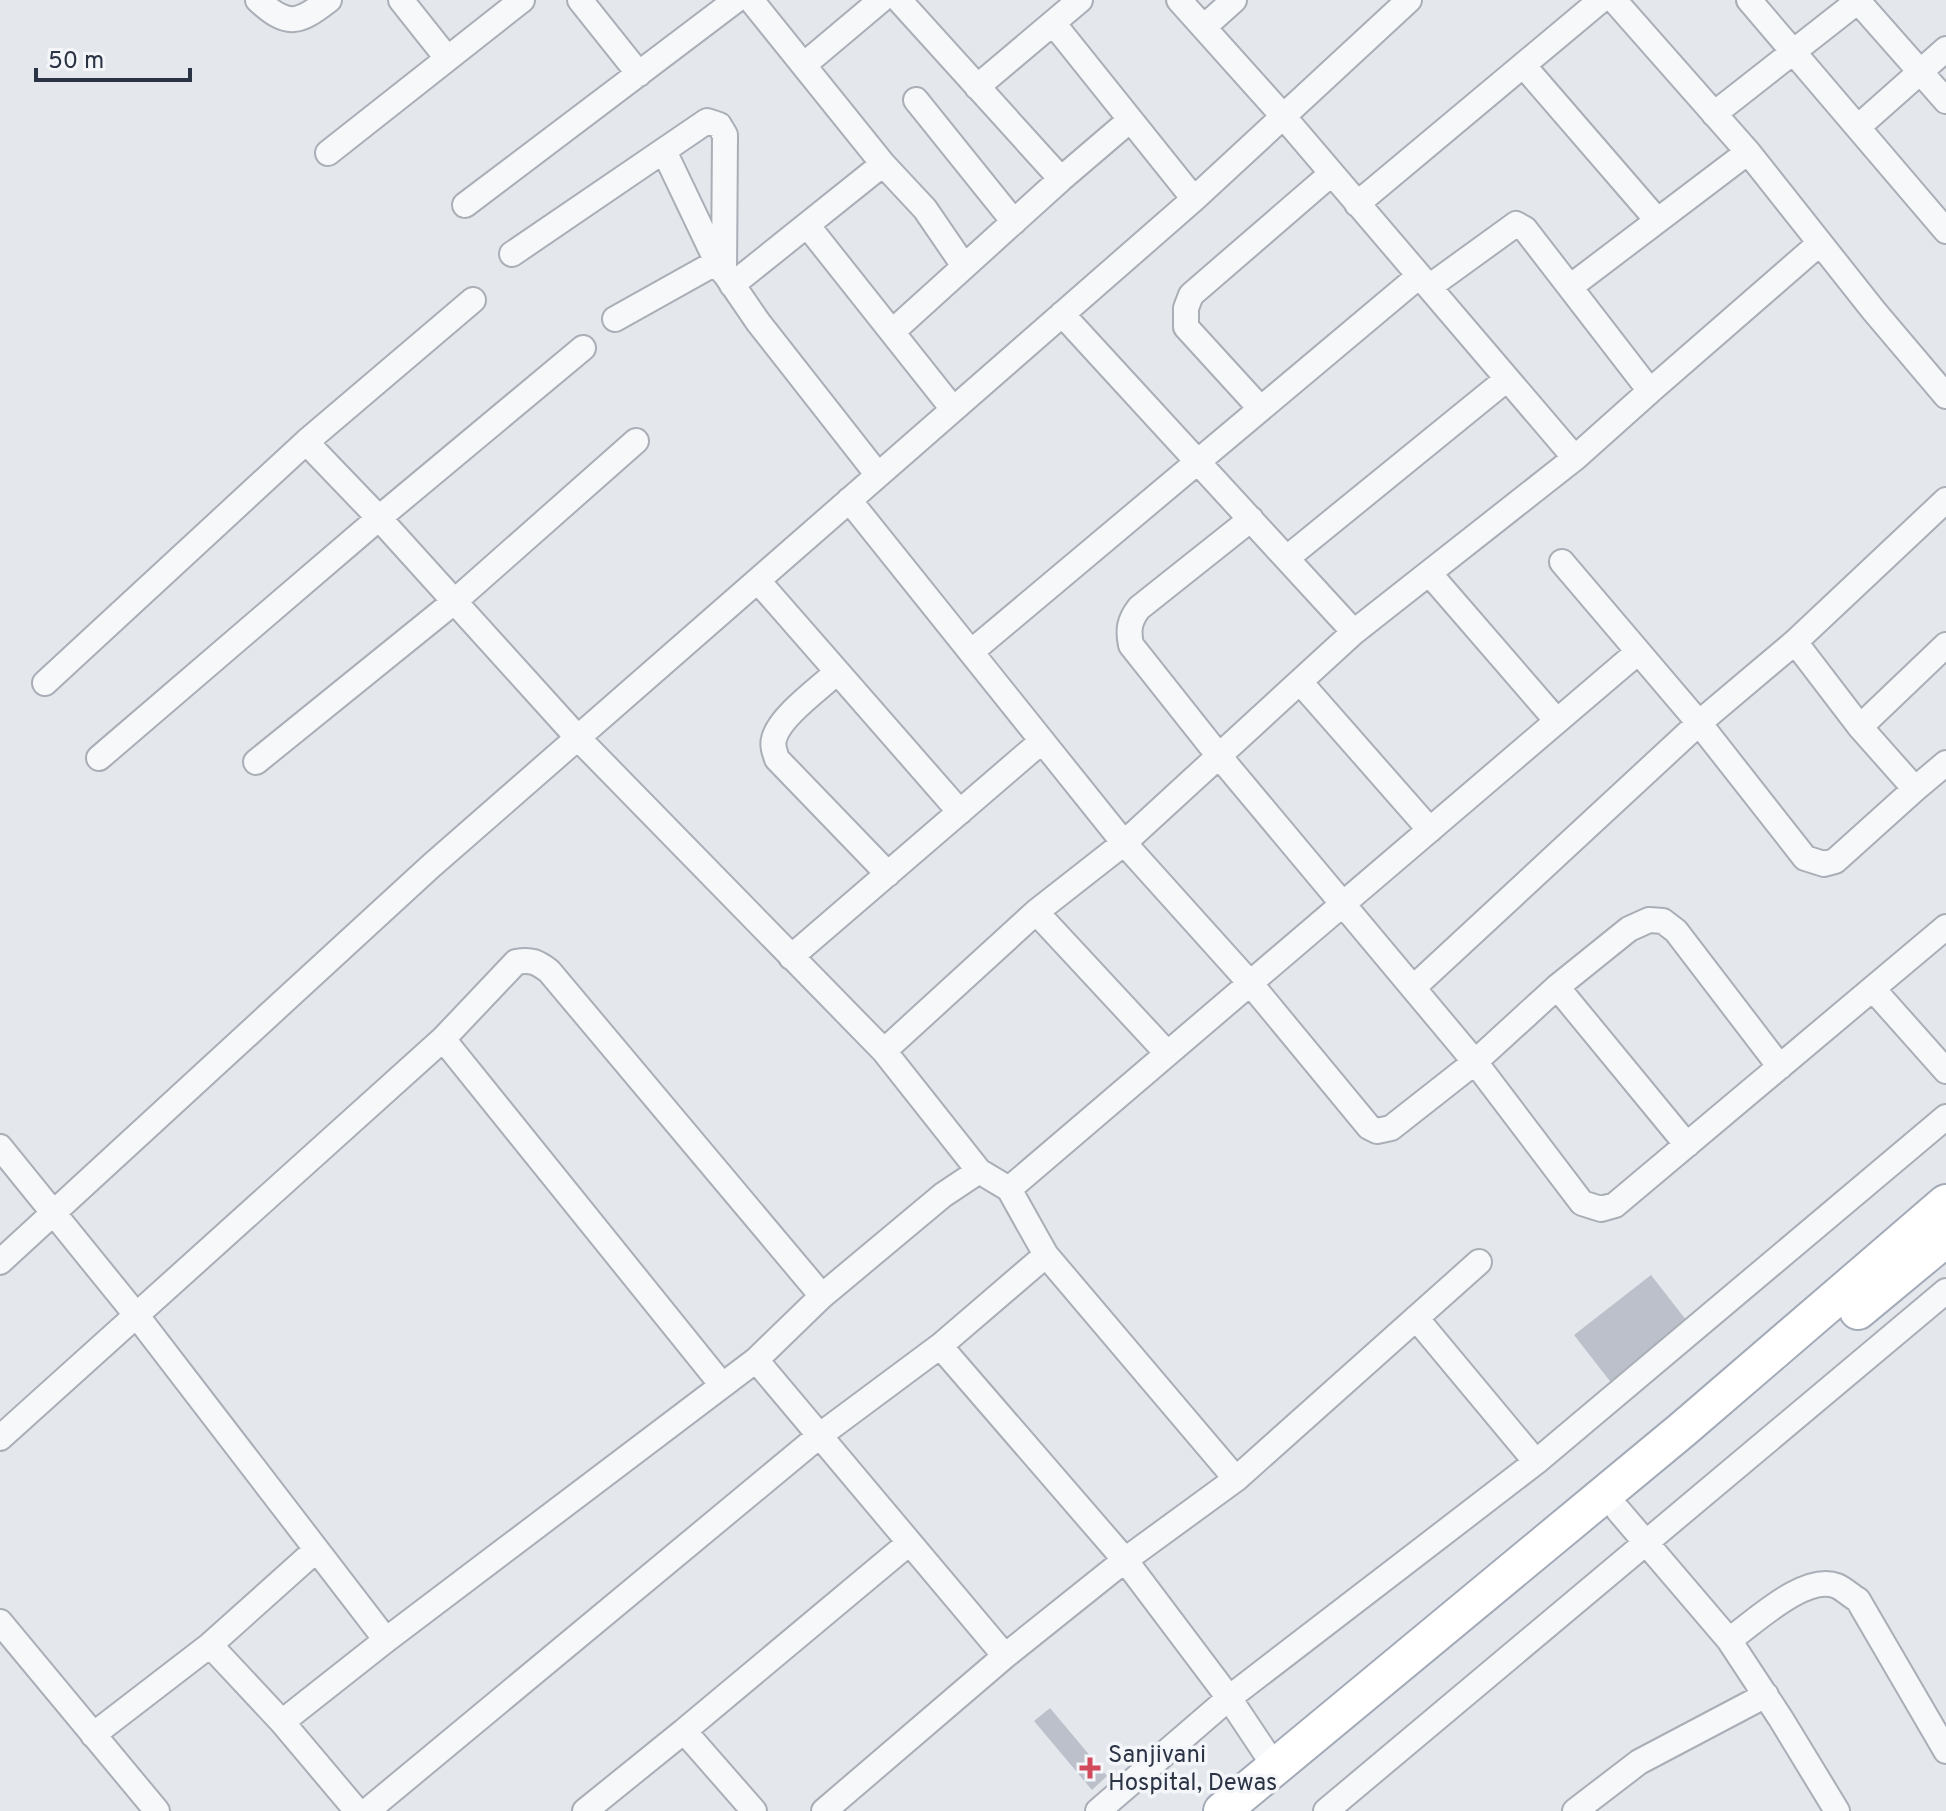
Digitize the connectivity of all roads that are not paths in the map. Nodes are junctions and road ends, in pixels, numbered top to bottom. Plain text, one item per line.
1 (258, 0) edge
2 (329, 0) edge
3 (401, 0) edge
4 (522, 0) edge
5 (580, 0) edge
6 (736, 0) edge
7 (751, 0) edge
8 (881, 0) edge
9 (899, 0) edge
10 (1080, 0) edge
11 (1179, 0) edge
12 (1234, 0) edge
13 (1409, 0) edge
14 (1601, 0) edge
15 (1614, 0) edge
16 (1749, 0) edge
17 (1857, 0) edge
18 (1053, 23) junction
19 (1204, 27) junction
20 (1946, 49) edge
21 (1793, 52) junction
22 (447, 58) junction
23 (805, 64) junction
24 (1523, 65) junction
25 (1921, 72) junction
26 (639, 74) junction
27 (977, 87) junction
28 (916, 100) dead end
29 (1946, 101) edge
30 (1714, 114) junction
31 (1283, 116) junction
32 (1130, 120) junction
33 (1858, 127) junction
34 (664, 151) junction
35 (1748, 152) junction
36 (328, 153) dead end
37 (883, 164) junction
38 (1331, 174) junction
39 (1061, 179) junction
40 (1194, 199) junction
41 (1357, 204) junction
42 (465, 205) dead end
43 (1657, 220) junction
44 (1014, 222) junction
45 (807, 225) junction
46 (1946, 231) edge
47 (1820, 243) junction
48 (512, 254) dead end
49 (964, 266) junction
50 (724, 273) junction
51 (1424, 281) junction
52 (1570, 287) junction
53 (473, 300) dead end
54 (1062, 314) junction
55 (615, 319) dead end
56 (892, 332) junction
57 (583, 348) dead end
58 (1937, 368) edge
59 (1507, 379) junction
60 (1650, 391) junction
61 (1946, 396) edge
62 (1260, 408) junction
63 (953, 409) junction
64 (636, 441) dead end
65 (306, 442) junction
66 (1575, 458) junction
67 (1197, 460) junction
68 (878, 475) junction
69 (849, 500) junction
70 (1946, 500) edge
71 (379, 518) junction
72 (1251, 519) junction
73 (1287, 558) junction
74 (1562, 562) dead end
75 (1429, 573) junction
76 (758, 581) junction
77 (455, 601) junction
78 (1354, 632) junction
79 (1795, 642) junction
80 (1946, 645) edge
81 (971, 652) junction
82 (1638, 652) junction
83 (837, 672) junction
84 (1300, 682) junction
85 (45, 683) dead end
86 (1557, 721) junction
87 (1699, 723) junction
88 (1860, 727) junction
89 (578, 738) junction
90 (1042, 741) junction
91 (1219, 756) junction
92 (99, 758) dead end
93 (256, 762) dead end
94 (1946, 763) edge
95 (1915, 789) junction
96 (960, 812) junction
97 (1430, 830) junction
98 (1124, 843) junction
99 (888, 874) junction
100 (1343, 903) junction
101 (1036, 912) junction
102 (1946, 927) edge
103 (791, 957) junction
104 (1250, 983) junction
105 (1557, 987) junction
106 (1413, 988) junction
107 (1873, 989) junction
108 (443, 1039) junction
109 (884, 1051) junction
110 (1167, 1053) junction
111 (1475, 1062) junction
112 (1780, 1067) junction
113 (1946, 1071) edge
114 (1946, 1117) edge
115 (1687, 1145) junction
116 (0, 1147) edge
117 (979, 1171) junction
118 (1009, 1189) junction
119 (1946, 1203) edge
120 (54, 1213) junction
121 (1946, 1238) edge
122 (1046, 1255) junction
123 (0, 1262) edge
124 (1479, 1262) dead end
125 (1946, 1291) edge
126 (822, 1296) junction
127 (137, 1316) junction
128 (1416, 1318) junction
129 (940, 1346) junction
130 (756, 1360) junction
131 (722, 1385) junction
132 (819, 1436) junction
133 (0, 1438) edge
134 (1536, 1462) junction
135 (1236, 1479) junction
136 (1618, 1510) junction
137 (909, 1543) junction
138 (1647, 1544) junction
139 (316, 1550) junction
140 (1125, 1560) junction
141 (0, 1622) edge
142 (386, 1640) junction
143 (1729, 1640) junction
144 (210, 1645) junction
145 (1005, 1656) junction
146 (1766, 1695) junction
147 (1229, 1698) junction
148 (282, 1722) junction
149 (684, 1731) junction
150 (93, 1735) junction
151 (1946, 1751) edge
152 (1275, 1767) junction
153 (157, 1811) edge
154 (357, 1811) edge
155 (367, 1811) edge
156 (585, 1811) edge
157 (754, 1811) edge
158 (824, 1811) edge
159 (1098, 1811) edge
160 (1222, 1811) edge
161 (1256, 1811) edge
162 (1326, 1811) edge
163 (1575, 1811) edge
164 (1837, 1811) edge

1 - 2 street
3 - 22 street
4 - 22 street
5 - 26 street
6 - 26 street
7 - 23 street
8 - 23 street
9 - 27 street
10 - 18 street
11 - 19 street
12 - 19 street
13 - 31 street
14 - 24 street
15 - 30 street
16 - 21 street
17 - 21 street
17 - 25 street
18 - 27 street
18 - 32 street
19 - 31 street
20 - 25 street
21 - 30 street
21 - 33 street
22 - 36 street
23 - 37 street
24 - 41 street
24 - 43 street
25 - 29 street
25 - 33 street
26 - 42 street
27 - 39 street
28 - 44 street
30 - 35 street
31 - 38 street
31 - 40 street
32 - 39 street
32 - 40 street
33 - 46 street
34 - 48 street
34 - 50 street
34 - 50 street
35 - 43 street
35 - 47 street
37 - 45 street
37 - 49 street
38 - 41 street
38 - 62 street
39 - 44 street
40 - 54 street
41 - 51 street
43 - 52 street
44 - 49 street
45 - 50 street
45 - 56 street
47 - 58 street
47 - 60 street
49 - 56 street
50 - 55 street
50 - 68 street
51 - 52 street
51 - 59 street
51 - 62 street
52 - 60 street
53 - 65 street
54 - 63 street
54 - 67 street
56 - 63 street
57 - 71 street
58 - 61 street
59 - 66 street
59 - 73 street
60 - 66 street
62 - 67 street
63 - 68 street
64 - 77 street
65 - 71 street
65 - 85 street
66 - 75 street
67 - 72 street
67 - 81 street
68 - 69 street
69 - 76 street
69 - 81 street
70 - 79 street
71 - 77 street
71 - 92 street
72 - 73 street
72 - 91 street
73 - 78 street
74 - 82 street
75 - 78 street
75 - 86 street
76 - 83 street
76 - 89 street
77 - 89 street
77 - 93 street
78 - 84 street
79 - 87 street
79 - 88 street
80 - 88 street
81 - 90 street
82 - 86 street
82 - 87 street
83 - 96 street
83 - 99 street
84 - 91 street
84 - 97 street
86 - 97 street
87 - 95 street
87 - 106 street
88 - 95 street
89 - 103 street
89 - 120 street
90 - 96 street
90 - 98 street
91 - 98 street
91 - 100 street
94 - 95 street
96 - 99 street
97 - 100 street
98 - 101 street
98 - 104 street
99 - 103 street
100 - 104 street
100 - 106 street
101 - 109 street
101 - 110 street
102 - 107 street
103 - 109 street
104 - 110 street
104 - 111 street
105 - 111 street
105 - 112 street
105 - 115 street
106 - 111 street
107 - 112 street
107 - 113 street
108 - 126 street
108 - 127 street
108 - 131 street
109 - 117 street
110 - 118 street
111 - 115 street
112 - 115 street
114 - 134 street
116 - 120 street
117 - 118 street
117 - 126 street
118 - 122 street
119 - 152 main road
120 - 123 street
120 - 127 street
121 - 136 main road
122 - 129 street
122 - 135 street
124 - 128 street
125 - 138 street
126 - 130 street
127 - 133 street
127 - 139 street
128 - 134 street
128 - 135 street
129 - 132 street
129 - 140 street
130 - 131 street
130 - 132 street
131 - 142 street
132 - 137 street
132 - 155 street
134 - 147 street
135 - 140 street
136 - 138 street
136 - 161 main road
137 - 145 street
137 - 149 street
138 - 143 street
138 - 162 street
139 - 142 street
139 - 144 street
140 - 145 street
140 - 147 street
141 - 150 street
142 - 148 street
143 - 146 street
143 - 151 street
144 - 148 street
144 - 150 street
145 - 158 street
146 - 163 street
146 - 164 street
147 - 152 street
147 - 159 street
148 - 154 street
149 - 156 street
149 - 157 street
150 - 153 street
152 - 160 main road

